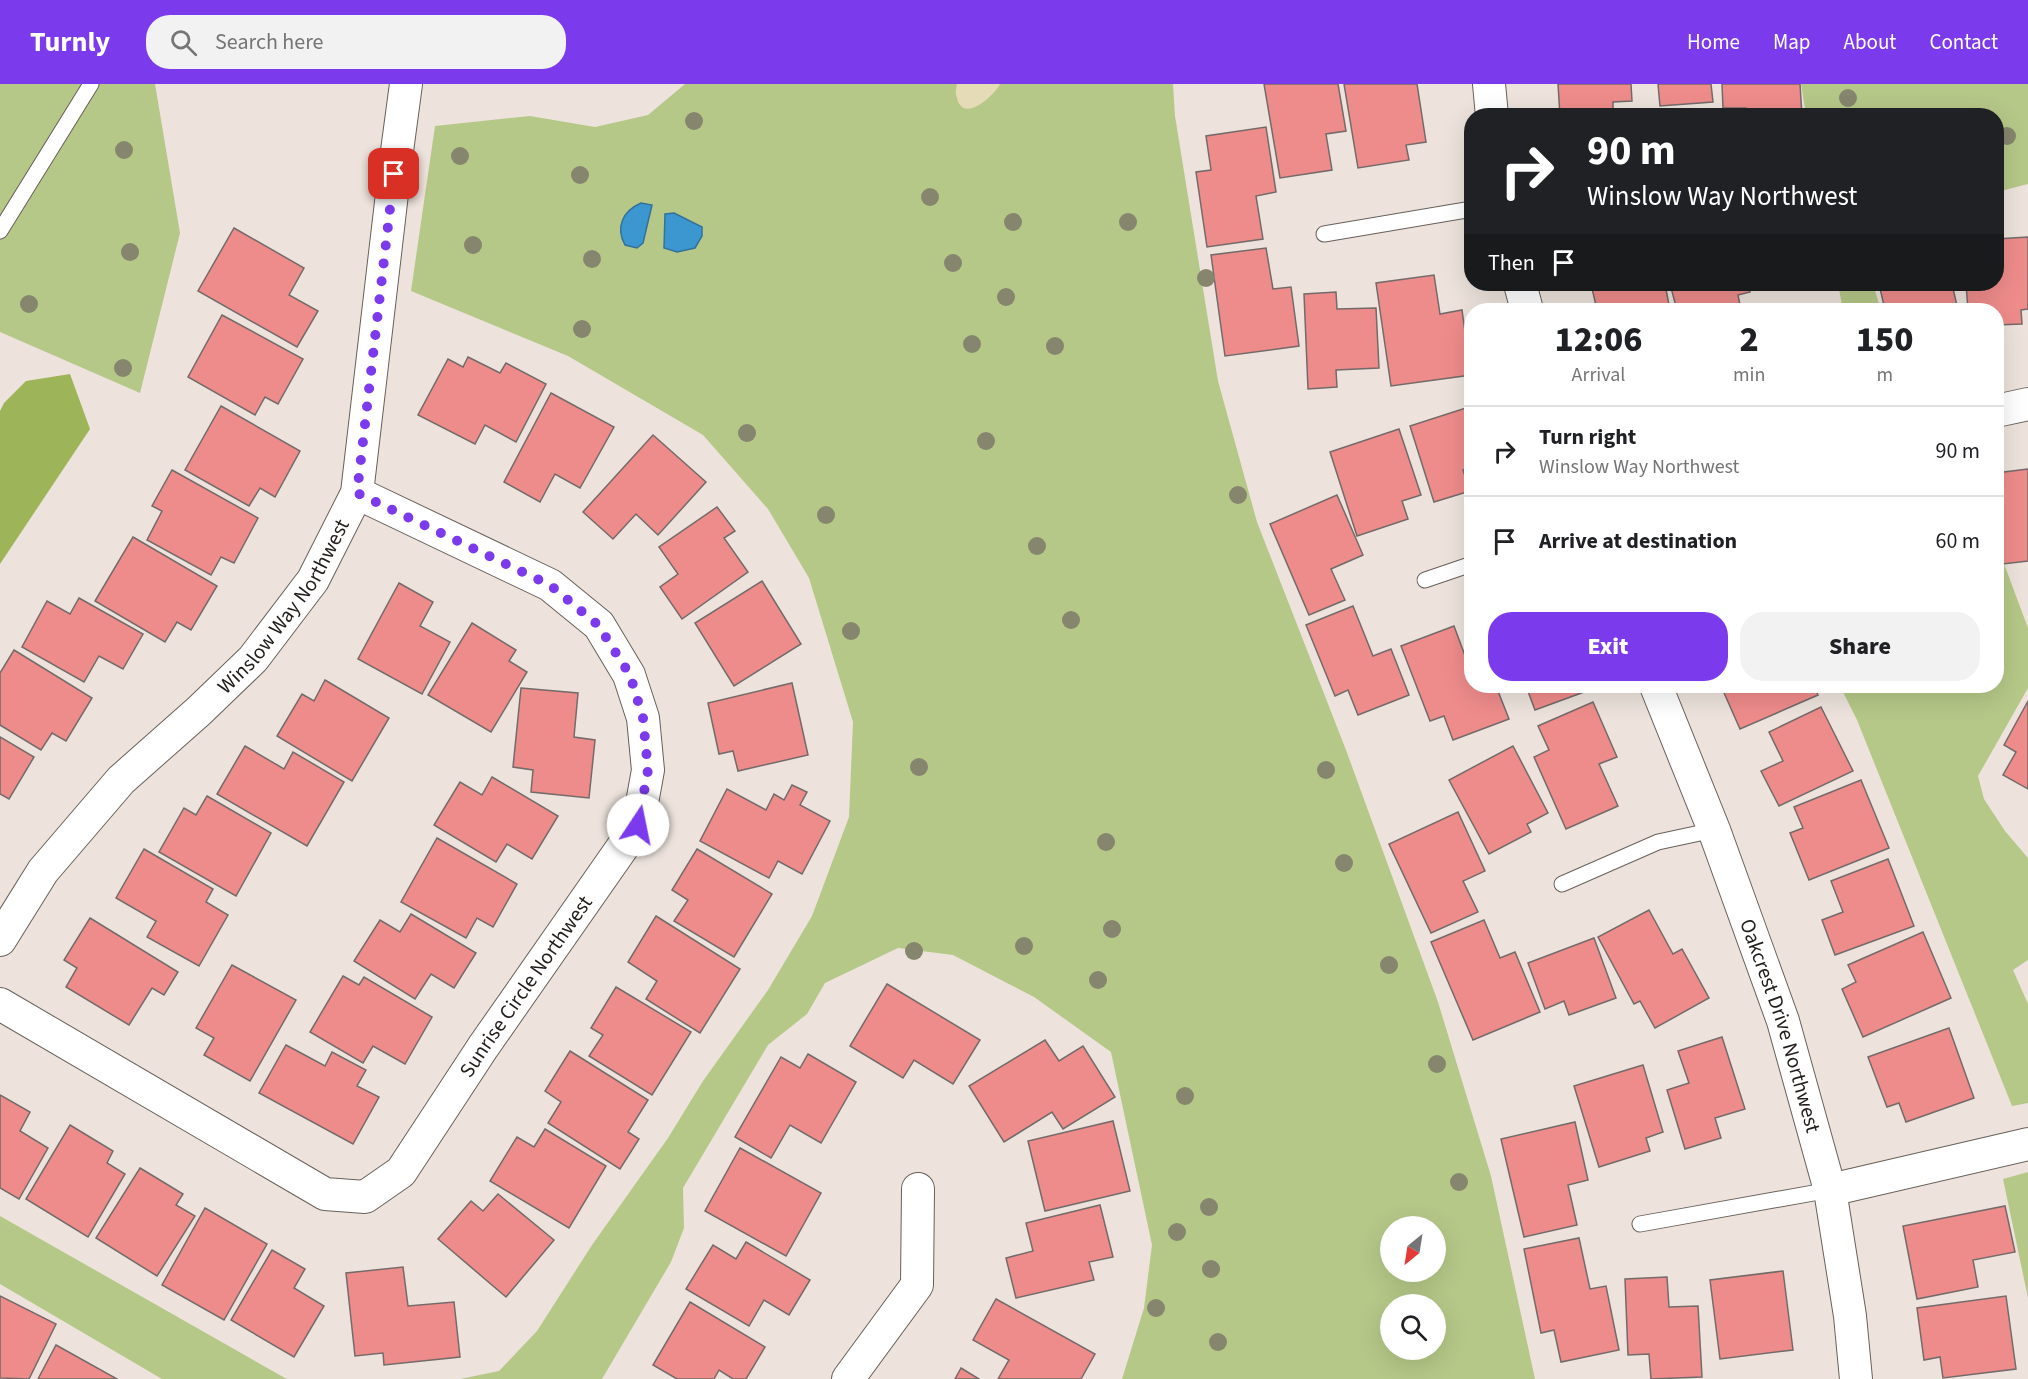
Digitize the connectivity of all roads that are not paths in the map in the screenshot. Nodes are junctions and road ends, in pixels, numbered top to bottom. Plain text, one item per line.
1 (91, 84) edge
2 (406, 84) edge
3 (1490, 84) edge
4 (1492, 108) edge
5 (1464, 210) edge
6 (0, 231) edge
7 (1324, 234) dead end
8 (2028, 404) edge
9 (2004, 409) edge
10 (357, 493) junction
11 (1464, 567) edge
12 (1425, 580) dead end
13 (1659, 693) edge
14 (1714, 830) junction
15 (1562, 884) dead end
16 (0, 940) edge
17 (0, 1004) edge
18 (2028, 1144) edge
19 (918, 1189) dead end
20 (1830, 1190) junction
21 (1640, 1224) dead end
22 (848, 1379) edge
23 (1856, 1379) edge

1 - 6 lane
2 - 10 street, Winslow Way Northwest
3 - 4 street
5 - 7 lane
8 - 9 street
10 - 16 street, Winslow Way Northwest
10 - 17 street, Sunrise Circle Northwest
11 - 12 lane
13 - 14 street, Oakcrest Drive Northwest
14 - 15 lane
14 - 20 street, Oakcrest Drive Northwest
18 - 20 street
19 - 22 street
20 - 21 lane
20 - 23 street, Oakcrest Drive Northwest

